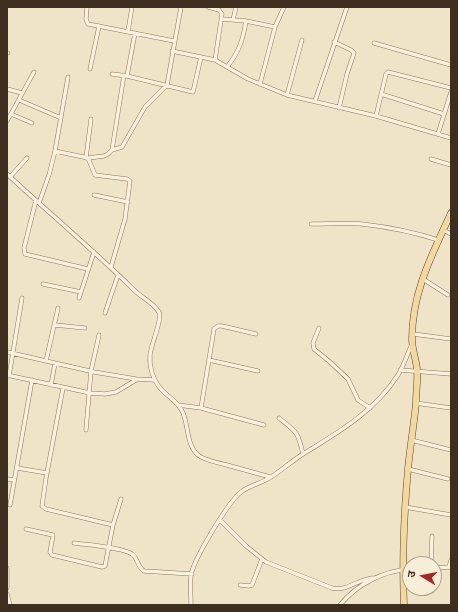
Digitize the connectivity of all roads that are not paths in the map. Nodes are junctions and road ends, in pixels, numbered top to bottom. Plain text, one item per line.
1 (88, 7) edge
2 (132, 7) edge
3 (181, 7) edge
4 (208, 7) edge
5 (236, 7) edge
6 (284, 7) edge
7 (347, 7) edge
8 (222, 19) junction
9 (233, 20) junction
10 (246, 22) junction
11 (99, 26) junction
12 (275, 27) junction
13 (128, 31) junction
14 (134, 33) junction
15 (302, 40) dead end
16 (174, 41) junction
17 (334, 42) junction
18 (374, 43) dead end
19 (172, 51) junction
20 (201, 57) junction
21 (215, 60) junction
22 (451, 65) edge
23 (227, 67) junction
24 (90, 69) dead end
25 (34, 72) dead end
26 (112, 74) dead end
27 (68, 76) dead end
28 (126, 76) junction
29 (260, 84) junction
30 (166, 85) junction
31 (451, 88) edge
32 (7, 89) edge
33 (451, 92) edge
34 (22, 93) junction
35 (381, 94) junction
36 (287, 95) junction
37 (19, 100) junction
38 (315, 101) junction
39 (339, 108) junction
40 (11, 114) junction
41 (444, 114) junction
42 (376, 116) junction
43 (61, 118) junction
44 (91, 118) dead end
45 (7, 121) edge
46 (32, 123) dead end
47 (438, 134) junction
48 (451, 138) edge
49 (112, 150) junction
50 (55, 151) junction
51 (27, 158) dead end
52 (87, 158) junction
53 (430, 159) dead end
54 (451, 165) edge
55 (9, 175) edge
56 (94, 195) dead end
57 (37, 201) junction
58 (128, 202) junction
59 (451, 213) edge
60 (311, 224) dead end
61 (443, 230) junction
62 (451, 234) edge
63 (438, 240) junction
64 (94, 252) junction
65 (111, 267) junction
66 (88, 269) junction
67 (118, 275) junction
68 (422, 278) junction
69 (43, 284) dead end
70 (81, 292) junction
71 (448, 295) dead end
72 (22, 298) dead end
73 (79, 298) dead end
74 (58, 308) dead end
75 (105, 313) dead end
76 (55, 325) junction
77 (85, 328) dead end
78 (319, 328) dead end
79 (256, 334) dead end
80 (413, 334) junction
81 (99, 335) dead end
82 (451, 339) edge
83 (412, 342) junction
84 (7, 352) edge
85 (13, 353) junction
86 (209, 360) junction
87 (46, 361) junction
88 (55, 363) junction
89 (400, 370) junction
90 (417, 370) junction
91 (91, 371) junction
92 (258, 371) dead end
93 (451, 374) edge
94 (8, 375) edge
95 (136, 379) junction
96 (32, 380) junction
97 (155, 380) junction
98 (51, 385) junction
99 (63, 388) junction
100 (90, 393) junction
101 (416, 404) junction
102 (178, 405) junction
103 (200, 408) junction
104 (370, 408) junction
105 (451, 408) edge
106 (279, 418) dead end
107 (264, 425) dead end
108 (86, 430) dead end
109 (411, 440) junction
110 (451, 450) edge
111 (303, 454) junction
112 (17, 468) junction
113 (408, 469) junction
114 (46, 473) junction
115 (270, 477) junction
116 (7, 479) edge
117 (448, 479) dead end
118 (14, 480) junction
119 (121, 499) dead end
120 (10, 505) dead end
121 (405, 507) junction
122 (451, 514) edge
123 (220, 520) junction
124 (113, 524) junction
125 (26, 529) dead end
126 (432, 536) dead end
127 (74, 543) dead end
128 (108, 548) junction
129 (403, 556) edge
130 (431, 556) edge
131 (262, 559) junction
132 (451, 560) edge
133 (450, 567) edge
134 (7, 568) edge
135 (402, 570) edge
136 (192, 574) junction
137 (374, 578) junction
138 (240, 585) dead end
139 (7, 588) edge
140 (7, 594) edge
141 (10, 605) edge
142 (191, 605) edge
143 (340, 605) edge

1 - 11 street
2 - 13 street
3 - 16 street
4 - 8 street
5 - 9 street
6 - 12 street
7 - 17 street
8 - 9 street
8 - 21 street
9 - 10 street
10 - 12 street
10 - 23 street
11 - 13 street
11 - 24 street
12 - 29 street
13 - 14 street
14 - 16 street
14 - 28 street
15 - 36 street
16 - 19 street
17 - 38 street
17 - 39 street
18 - 22 street
19 - 20 street
19 - 30 street
20 - 21 street
20 - 30 street
21 - 23 street
23 - 29 street
25 - 34 street
26 - 28 street
27 - 43 street
28 - 30 street
28 - 49 street
29 - 36 street
30 - 49 street
31 - 35 street
32 - 34 street
33 - 41 street
34 - 37 street
35 - 41 street
35 - 42 street
36 - 38 street
37 - 40 street
37 - 43 street
38 - 39 street
39 - 42 street
40 - 45 street
40 - 46 street
41 - 47 street
42 - 47 street
43 - 50 street
44 - 52 street
47 - 48 street
49 - 52 street
50 - 52 street
50 - 57 street
51 - 55 street
52 - 58 street
53 - 54 street
55 - 57 street
56 - 58 street
57 - 64 street
57 - 66 street
58 - 65 street
59 - 61 main road
60 - 63 street
61 - 62 street
61 - 63 main road
63 - 68 main road
64 - 65 street
64 - 66 street
65 - 67 street
66 - 70 street
67 - 75 street
67 - 97 street
68 - 71 street
68 - 80 main road
69 - 70 street
70 - 73 street
72 - 85 street
74 - 76 street
76 - 77 street
76 - 87 street
78 - 104 street
79 - 86 street
80 - 82 street
80 - 83 main road
81 - 91 street
83 - 89 street
83 - 90 main road
84 - 85 street
85 - 87 street
85 - 94 street
86 - 92 street
86 - 103 street
87 - 88 street
88 - 91 street
88 - 98 street
89 - 90 street
89 - 104 street
90 - 93 street
90 - 101 main road
91 - 95 street
91 - 100 street
94 - 96 street
95 - 97 street
95 - 100 street
96 - 98 street
96 - 112 street
97 - 102 street
98 - 99 street
99 - 100 street
99 - 114 street
100 - 108 street
101 - 105 street
101 - 109 main road
102 - 103 street
102 - 115 street
103 - 107 street
104 - 111 street
106 - 111 street
109 - 110 street
109 - 113 main road
111 - 115 street
112 - 114 street
112 - 118 street
113 - 117 street
113 - 121 main road
114 - 124 street
115 - 123 street
116 - 118 street
118 - 120 street
119 - 124 street
121 - 122 street
121 - 129 main road
123 - 131 street
123 - 136 street
124 - 128 street
125 - 128 street
126 - 130 street
127 - 128 street
128 - 136 street
131 - 137 street
131 - 138 street
132 - 133 street
134 - 139 street
135 - 137 street
136 - 142 street
137 - 143 street
140 - 141 street

